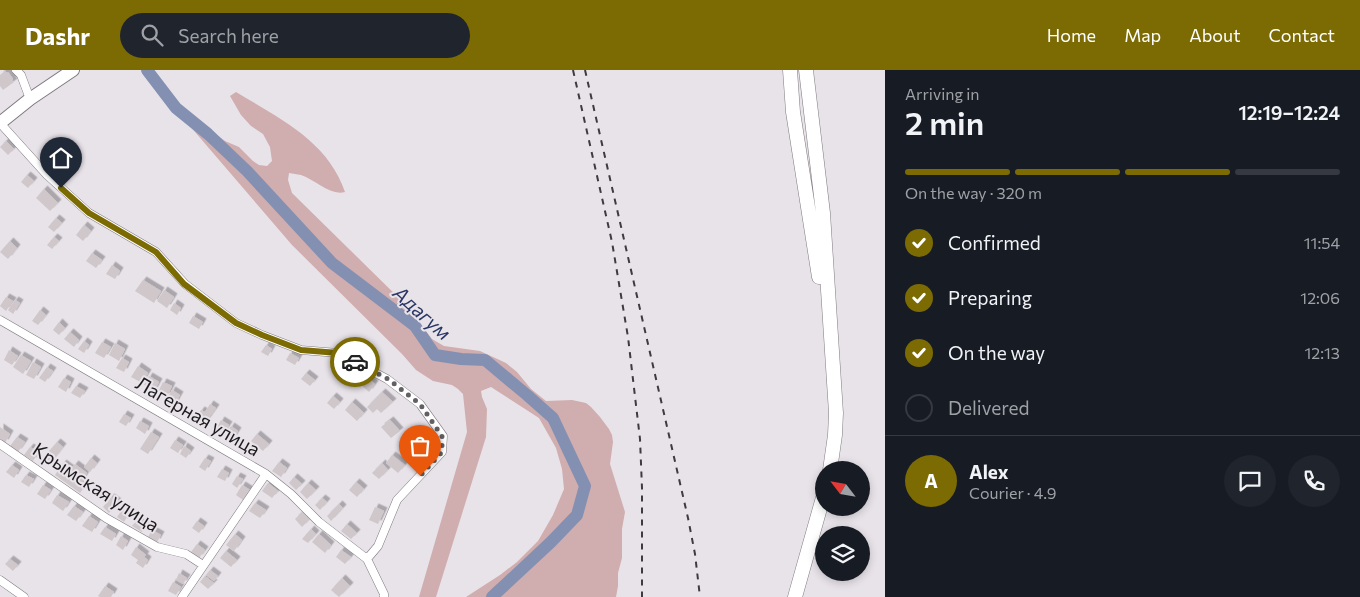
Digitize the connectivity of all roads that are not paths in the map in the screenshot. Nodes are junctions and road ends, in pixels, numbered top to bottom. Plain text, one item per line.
1 (16, 70) edge
2 (73, 70) edge
3 (784, 70) edge
4 (790, 70) edge
5 (806, 70) edge
6 (813, 70) edge
7 (30, 99) junction
8 (794, 112) junction
9 (813, 122) junction
10 (0, 123) edge
11 (0, 320) edge
12 (832, 362) junction
13 (0, 444) edge
14 (831, 461) edge
15 (266, 474) junction
16 (818, 516) edge
17 (367, 559) junction
18 (203, 565) junction
19 (0, 580) edge
20 (24, 597) edge
21 (182, 597) edge
22 (384, 597) edge
23 (795, 597) edge

1 - 7 street
2 - 7 main road
3 - 8 main road
4 - 8 highway
5 - 9 highway
6 - 9 main road
7 - 10 main road
8 - 12 highway
9 - 12 highway
10 - 17 street
11 - 15 street, Лагерная улица
12 - 14 highway
13 - 18 street, Крымская улица
15 - 17 street, Лагерная улица
15 - 18 street
16 - 23 highway
17 - 22 street
18 - 21 street
19 - 20 street

